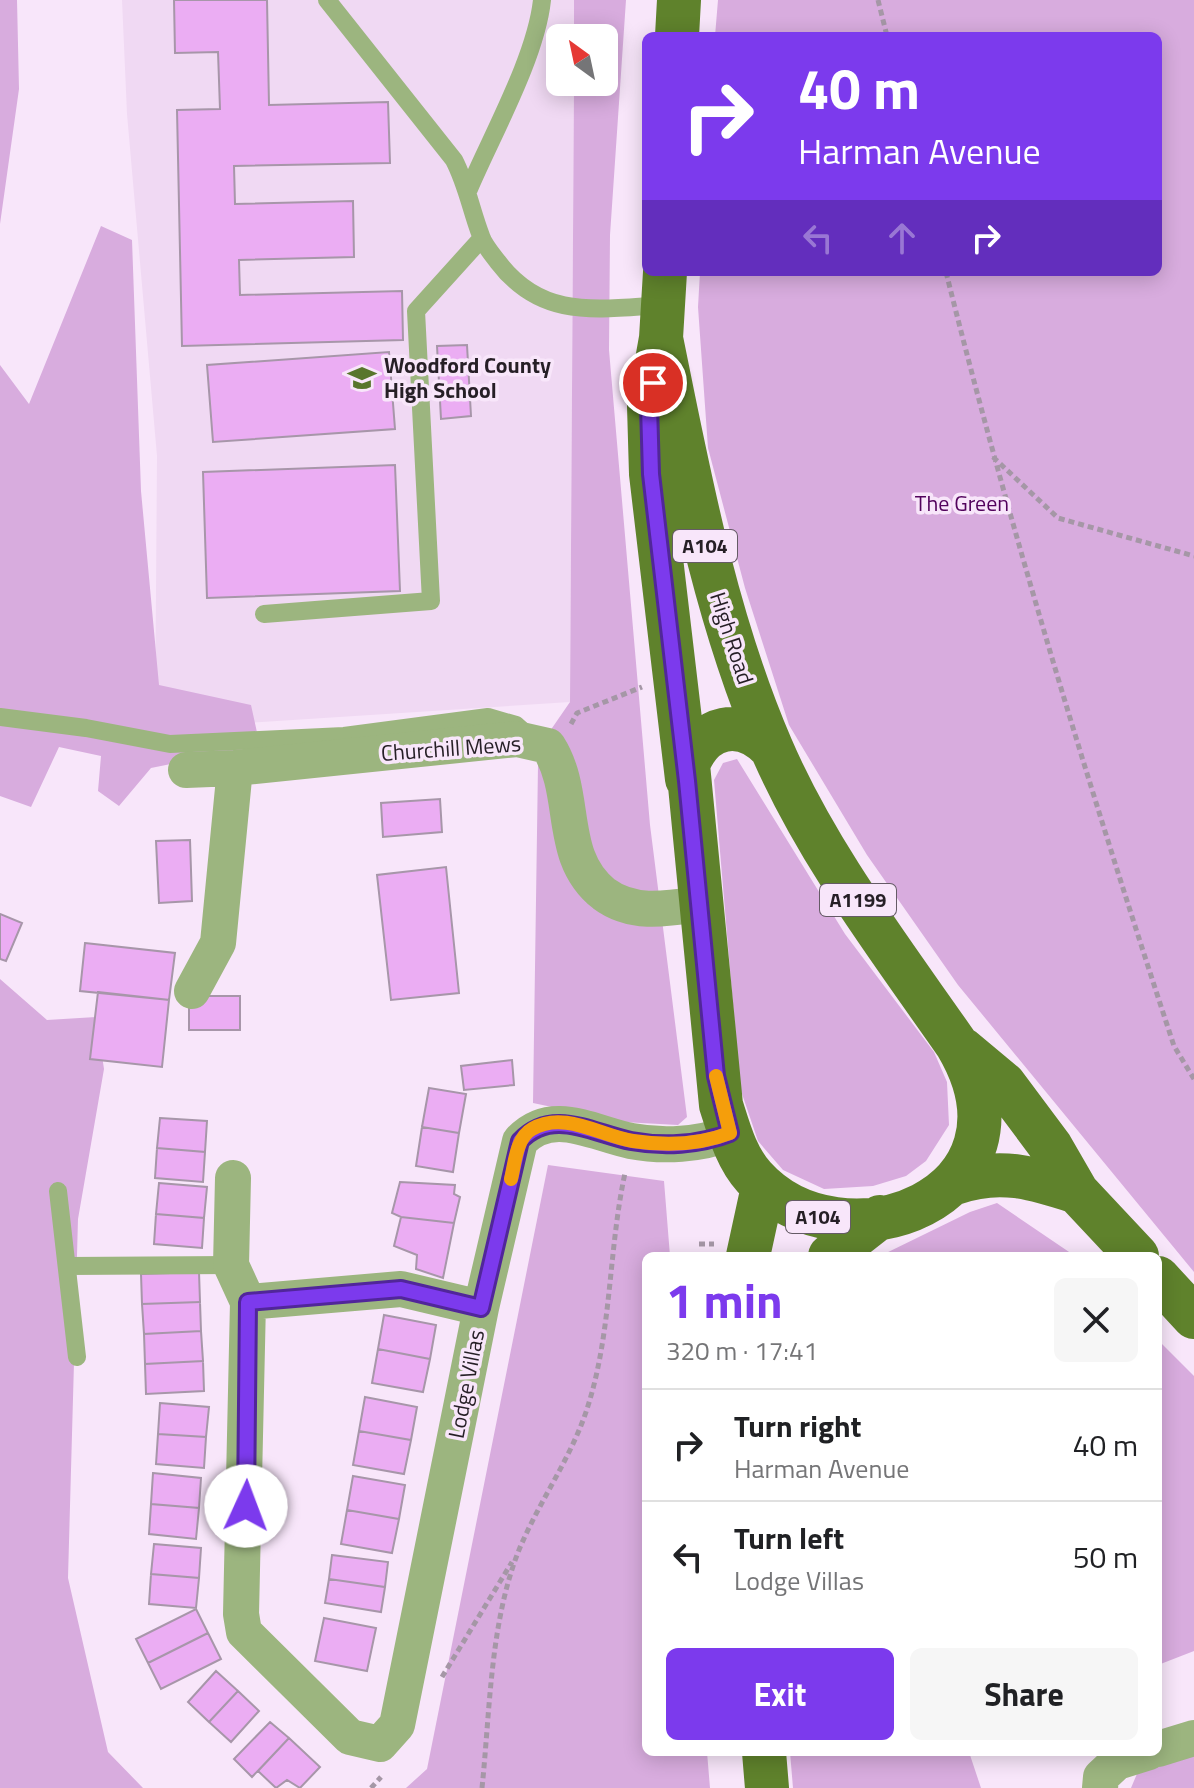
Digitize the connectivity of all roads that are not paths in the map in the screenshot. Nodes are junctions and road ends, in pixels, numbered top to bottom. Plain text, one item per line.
1 (327, 0) edge
2 (542, 0) edge
3 (679, 0) edge
4 (677, 32) edge
5 (469, 189) junction
6 (481, 239) junction
7 (663, 305) edge
8 (264, 614) dead end
9 (0, 717) edge
10 (544, 748) junction
11 (771, 748) junction
12 (235, 768) junction
13 (186, 770) dead end
14 (687, 781) junction
15 (700, 904) junction
16 (192, 991) dead end
17 (957, 1045) junction
18 (730, 1133) junction
19 (233, 1178) dead end
20 (955, 1183) junction
21 (763, 1187) junction
22 (58, 1191) dead end
23 (1077, 1192) junction
24 (880, 1217) junction
25 (749, 1252) edge
26 (835, 1252) edge
27 (1133, 1252) edge
28 (231, 1265) junction
29 (68, 1266) junction
30 (1162, 1282) edge
31 (248, 1302) junction
32 (481, 1308) junction
33 (1194, 1317) edge
34 (77, 1357) dead end
35 (1194, 1738) edge
36 (1162, 1748) edge
37 (764, 1756) edge
38 (1136, 1756) edge
39 (767, 1788) edge
40 (1100, 1788) edge

1 - 5 lane
2 - 5 lane
3 - 4 main road
5 - 6 lane
6 - 7 lane
6 - 8 lane
7 - 11 main road, High Road / A104
7 - 14 main road, A104
9 - 10 lane
10 - 12 street, Churchill Mews
10 - 15 street, Churchill Mews
11 - 14 main road, A104
11 - 17 main road, High Road / A1199
12 - 13 street, Churchill Mews
12 - 16 street
14 - 15 main road, A104
15 - 18 main road, A104
17 - 20 main road
17 - 23 main road, A1199
18 - 21 main road, A104
18 - 32 street, Lodge Villas
19 - 28 street
20 - 23 main road, A1199
20 - 24 main road, A104
21 - 24 main road, A104
21 - 25 main road, A104
22 - 29 lane
23 - 27 main road, A1199
24 - 26 main road, A104
28 - 29 lane
28 - 31 street
29 - 34 lane
30 - 33 main road
31 - 32 street
31 - 32 street, Lodge Villas
35 - 36 street
37 - 39 main road
38 - 40 street

